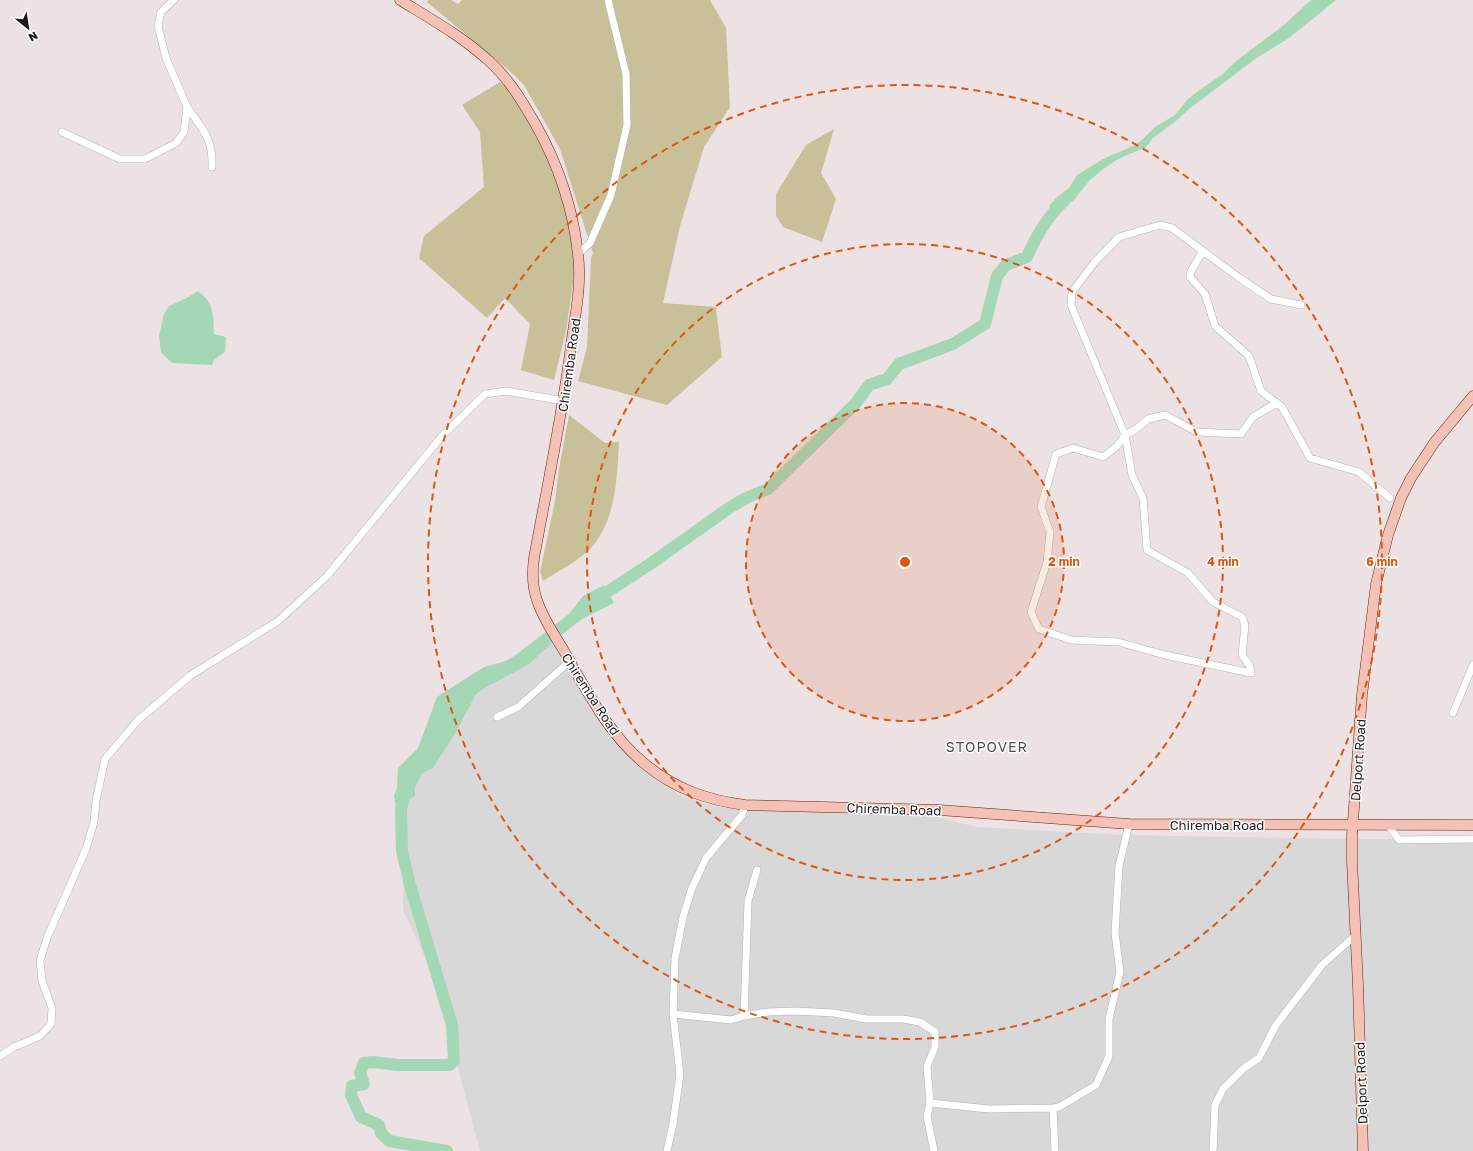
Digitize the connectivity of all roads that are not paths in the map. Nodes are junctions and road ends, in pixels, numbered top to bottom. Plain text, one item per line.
1 (174, 0) edge
2 (400, 0) edge
3 (608, 0) edge
4 (188, 107) junction
5 (62, 132) dead end
6 (212, 167) dead end
7 (1203, 251) junction
8 (578, 254) junction
9 (1301, 305) dead end
10 (1473, 396) edge
11 (564, 401) junction
12 (1277, 403) junction
13 (1125, 435) junction
14 (1390, 498) dead end
15 (570, 662) junction
16 (1473, 665) edge
17 (1453, 713) dead end
18 (498, 717) dead end
19 (745, 805) junction
20 (1129, 824) junction
21 (1352, 825) junction
22 (1388, 825) junction
23 (1473, 825) edge
24 (1473, 839) edge
25 (757, 870) dead end
26 (1356, 935) junction
27 (673, 1014) junction
28 (744, 1016) junction
29 (0, 1056) edge
30 (930, 1103) junction
31 (1053, 1108) junction
32 (667, 1151) edge
33 (934, 1151) edge
34 (1055, 1151) edge
35 (1213, 1151) edge
36 (1363, 1151) edge

1 - 4 street
2 - 8 main road, Chiremba Road
3 - 8 street
4 - 5 street
4 - 6 street
7 - 9 street
7 - 12 street
7 - 13 street
8 - 11 main road, Chiremba Road
10 - 21 main road, Delport Road
11 - 15 main road, Chiremba Road
11 - 29 street
12 - 13 street
12 - 14 street
13 - 13 street
15 - 18 street
15 - 19 main road, Chiremba Road
16 - 17 street
19 - 20 main road, Chiremba Road
19 - 27 street
20 - 21 main road, Chiremba Road
20 - 31 street
21 - 22 main road, Chiremba Road
21 - 26 main road, Delport Road
22 - 23 main road, Chiremba Road
22 - 24 street
25 - 28 street
26 - 35 street
26 - 36 main road, Delport Road
27 - 28 street
27 - 32 street
28 - 30 street
30 - 31 street
30 - 33 street
31 - 34 street

